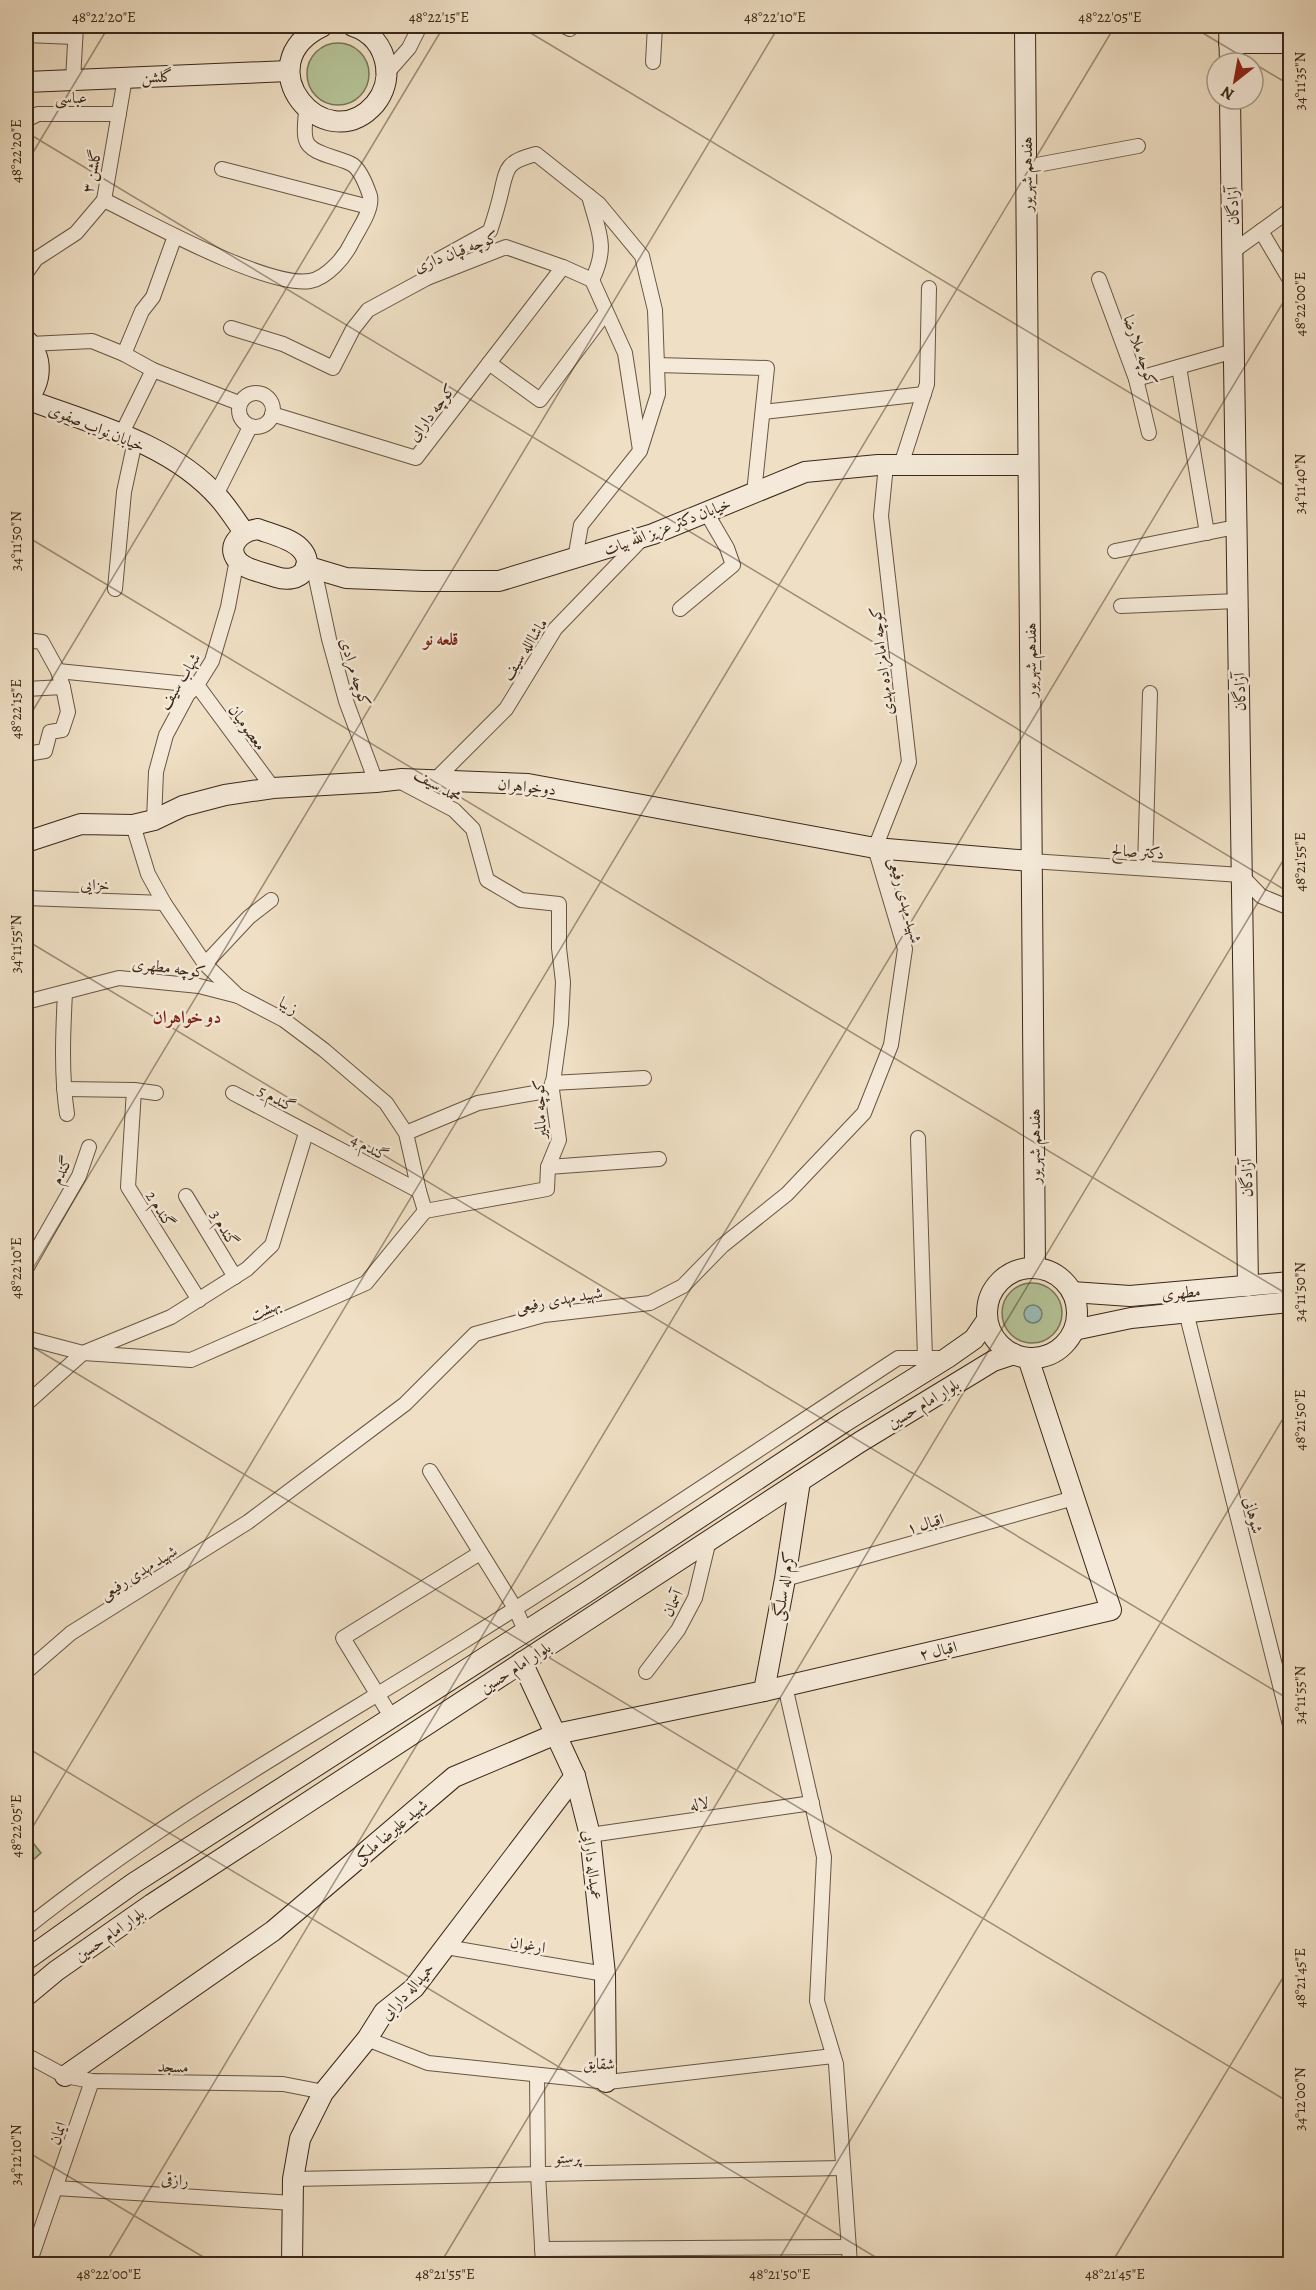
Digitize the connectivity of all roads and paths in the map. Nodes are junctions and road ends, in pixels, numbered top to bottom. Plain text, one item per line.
1 (323, 26) edge
2 (353, 26) edge
3 (420, 26) edge
4 (655, 26) edge
5 (1024, 26) edge
6 (75, 31) edge
7 (26, 35) edge
8 (1290, 43) edge
9 (1229, 44) edge
10 (653, 62) dead end
11 (289, 71) junction
12 (387, 73) junction
13 (125, 78) junction
14 (73, 80) junction
15 (26, 82) edge
16 (306, 108) junction
17 (1230, 111) edge
18 (119, 114) junction
19 (26, 120) edge
20 (1138, 146) dead end
21 (1026, 167) junction
22 (222, 169) dead end
23 (589, 196) junction
24 (104, 200) junction
25 (369, 207) junction
26 (1290, 210) edge
27 (1261, 231) junction
28 (175, 236) junction
29 (1232, 252) junction
30 (26, 255) edge
31 (563, 267) junction
32 (27, 272) edge
33 (427, 278) junction
34 (1099, 279) dead end
35 (592, 280) junction
36 (1290, 280) edge
37 (929, 288) dead end
38 (606, 312) junction
39 (231, 328) dead end
40 (28, 342) edge
41 (1234, 351) junction
42 (124, 354) junction
43 (489, 363) junction
44 (657, 365) junction
45 (1179, 367) junction
46 (153, 370) junction
47 (1136, 380) junction
48 (924, 394) junction
49 (26, 399) edge
50 (239, 403) junction
51 (763, 412) junction
52 (272, 414) junction
53 (250, 427) junction
54 (1149, 433) dead end
55 (128, 438) junction
56 (640, 451) junction
57 (893, 465) junction
58 (1028, 465) junction
59 (754, 493) junction
60 (216, 495) junction
61 (706, 512) junction
62 (1236, 527) junction
63 (244, 532) junction
64 (1207, 533) junction
65 (643, 537) junction
66 (1115, 551) dead end
67 (237, 559) junction
68 (575, 559) junction
69 (310, 568) junction
70 (115, 589) dead end
71 (1238, 601) junction
72 (1121, 606) dead end
73 (680, 609) dead end
74 (26, 640) edge
75 (58, 671) junction
76 (197, 685) junction
77 (63, 687) junction
78 (26, 689) edge
79 (1150, 693) dead end
80 (26, 754) edge
81 (396, 780) junction
82 (435, 780) junction
83 (376, 782) junction
84 (273, 788) junction
85 (154, 820) junction
86 (133, 825) junction
87 (26, 842) edge
88 (875, 848) junction
89 (1031, 861) junction
90 (1145, 868) junction
91 (1241, 875) junction
92 (26, 898) edge
93 (271, 900) dead end
94 (164, 903) junction
95 (559, 904) joint
96 (1290, 908) edge
97 (205, 964) junction
98 (65, 992) junction
99 (238, 996) junction
100 (26, 1002) edge
101 (644, 1078) dead end
102 (552, 1086) junction
103 (63, 1089) junction
104 (134, 1090) junction
105 (156, 1093) dead end
106 (233, 1093) dead end
107 (67, 1114) dead end
108 (306, 1132) junction
109 (406, 1133) junction
110 (918, 1138) dead end
111 (89, 1147) dead end
112 (658, 1159) dead end
113 (548, 1167) junction
114 (419, 1191) junction
115 (186, 1196) dead end
116 (425, 1211) junction
117 (1035, 1267) junction
118 (26, 1269) edge
119 (235, 1277) junction
120 (1290, 1282) edge
121 (1248, 1286) junction
122 (1072, 1292) junction
123 (199, 1300) junction
124 (1290, 1302) edge
125 (1186, 1312) junction
126 (987, 1320) junction
127 (1074, 1330) junction
128 (26, 1338) edge
129 (83, 1353) junction
130 (1021, 1356) junction
131 (925, 1358) junction
132 (947, 1358) junction
133 (26, 1404) edge
134 (430, 1471) dead end
135 (800, 1481) junction
136 (1074, 1498) junction
137 (709, 1540) junction
138 (480, 1553) junction
139 (785, 1579) junction
140 (515, 1608) junction
141 (526, 1632) junction
142 (522, 1662) junction
143 (26, 1672) edge
144 (646, 1672) dead end
145 (785, 1686) junction
146 (764, 1691) junction
147 (376, 1694) junction
148 (392, 1718) junction
149 (1290, 1725) edge
150 (555, 1734) junction
151 (575, 1776) junction
152 (812, 1803) junction
153 (590, 1835) junction
154 (26, 1928) edge
155 (446, 1947) junction
156 (26, 1960) edge
157 (605, 1974) junction
158 (26, 1996) edge
159 (367, 2039) junction
160 (26, 2055) edge
161 (833, 2056) junction
162 (537, 2075) junction
163 (65, 2076) junction
164 (92, 2081) junction
165 (606, 2082) junction
166 (324, 2092) junction
167 (843, 2168) junction
168 (538, 2174) junction
169 (293, 2180) junction
170 (56, 2188) junction
171 (293, 2203) junction
172 (849, 2247) junction
173 (542, 2249) junction
174 (29, 2265) edge
175 (292, 2265) edge
176 (543, 2265) edge
177 (850, 2265) edge

1 - 11 street
2 - 12 street
3 - 12 street
4 - 10 street
5 - 21 street, هفدهم شهریور
6 - 7 street
6 - 14 street
8 - 9 street
11 - 13 street, گلشن
11 - 16 street
12 - 16 street
13 - 14 street, گلشن
13 - 18 street, گلشن ۳
14 - 15 street, گلشن
16 - 25 street
17 - 29 street, آزادگان
18 - 19 street, عباسی
18 - 24 street, گلشن ۳
20 - 21 street
21 - 58 street, هفدهم شهریور
22 - 25 street
23 - 33 street
23 - 35 street
23 - 44 street
24 - 28 street
24 - 32 street, گلشن ۳
25 - 28 street
26 - 27 street
27 - 29 street
27 - 36 street
28 - 42 street
29 - 41 street, آزادگان
30 - 32 street
31 - 33 street, کوچه قپان داری
31 - 35 street, کوچه قپان داری
31 - 43 street, کوچه دارابی
33 - 39 street, کوچه قپان داری
34 - 47 street, کوچه ملارضا
35 - 38 street
37 - 48 street, کوچه امامزاده مهدی
38 - 43 street
38 - 56 street
40 - 42 street
40 - 49 street
41 - 45 street
41 - 62 street, آزادگان
42 - 46 street
43 - 52 street, کوچه دارابی
44 - 51 street
44 - 56 street
45 - 47 street
45 - 64 street
46 - 50 street
46 - 55 street
47 - 54 street, کوچه ملارضا
48 - 51 street
48 - 57 street, کوچه امامزاده مهدی
49 - 55 street, خیابان نواب صفوی
50 - 52 street
50 - 53 street
51 - 59 street
52 - 53 street
53 - 60 street
55 - 60 street, خیابان نواب صفوی
55 - 70 street
56 - 68 street
57 - 58 street, خیابان دکتر عزیز الله بیات
57 - 59 street, خیابان دکتر عزیز الله بیات
57 - 88 street, کوچه امامزاده مهدی
58 - 89 street, هفدهم شهریور
59 - 61 street, خیابان دکتر عزیز الله بیات
60 - 63 street, خیابان نواب صفوی
61 - 65 street, خیابان دکتر عزیز الله بیات
61 - 73 street
62 - 64 street
62 - 71 street, آزادگان
63 - 67 street
63 - 69 street
64 - 66 street
65 - 68 street, خیابان دکتر عزیز الله بیات
65 - 82 street, ماشاالله سیف
67 - 69 street
67 - 76 street, شهاب سیف
68 - 69 street, خیابان دکتر عزیز الله بیات
69 - 83 street, کوچه مرادی
71 - 72 street
71 - 91 street, آزادگان
74 - 75 street
75 - 76 street
75 - 77 street
76 - 84 street, معصومیان
76 - 85 street, شهاب سیف
77 - 78 street
77 - 80 street
79 - 90 street
81 - 82 street, دوخواهران
81 - 83 street, دوخواهران
81 - 95 street, محمد سیف
82 - 88 street, دوخواهران
83 - 84 street, دوخواهران
84 - 85 street, دوخواهران
85 - 86 street, دوخواهران
86 - 87 street, دوخواهران
86 - 94 street, زیبا
88 - 89 street, دوخواهران
88 - 143 street, شهید مهدی رفیعی
89 - 90 street, دکتر صالح
89 - 117 street, هفدهم شهریور
90 - 91 street, دکتر صالح
91 - 96 street
91 - 121 street, آزادگان
92 - 94 street, خزایی
93 - 97 street
94 - 97 street, زیبا
95 - 102 street, کوچه مالمیر
97 - 99 street, زیبا
98 - 99 street, کوچه مطهری
98 - 100 street, کوچه مطهری
98 - 103 street
99 - 109 street, زیبا
101 - 102 street
102 - 109 street
102 - 113 street, کوچه مالمیر
103 - 104 street
103 - 107 street
104 - 105 street
104 - 123 street, گندم 2
106 - 108 street, گندم 5
108 - 114 street, گندم 4
108 - 119 street
109 - 114 street, زیبا
110 - 131 street
111 - 118 street, گندم
112 - 113 street
113 - 116 street, کوچه مالمیر
114 - 116 street, زیبا
115 - 119 street, گندم 3
116 - 129 street, بهشت
117 - 122 street
117 - 126 street
119 - 123 street
120 - 121 street, مطهری
121 - 122 street, مطهری
122 - 127 street
123 - 129 street
124 - 125 street, مطهری
125 - 127 street, مطهری
125 - 149 street, شوهانی
126 - 130 street
126 - 132 street, بلوار امام حسین
127 - 130 street
128 - 129 street, بهشت
129 - 133 street
130 - 135 street, بلوار امام حسین
130 - 136 street
131 - 132 street
131 - 140 street
132 - 141 street, بلوار امام حسین
134 - 138 street
135 - 137 street, بلوار امام حسین
135 - 139 street, کرم اله سلگی
136 - 139 street, اقبال ۱
136 - 145 street, اقبال ۲
137 - 142 street, بلوار امام حسین
137 - 144 street, آسمان
138 - 140 street
138 - 147 street
139 - 146 street, کرم اله سلگی
140 - 141 street
140 - 147 street
141 - 148 street, بلوار امام حسین
142 - 150 street, عمیداله دارابی
142 - 158 street, بلوار امام حسین
145 - 146 street, اقبال ۲
145 - 152 street
146 - 150 street, شهید علیرضا ملکی
147 - 148 street
147 - 154 street
148 - 156 street, بلوار امام حسین
150 - 151 street, عمیداله دارابی
150 - 163 street, شهید علیرضا ملکی
151 - 153 street, عمیداله دارابی
151 - 155 street, حمیداله دارابی
152 - 153 street, لاله
152 - 161 street
153 - 157 street, عمیداله دارابی
155 - 157 street, ارغوان
155 - 159 street, حمیداله دارابی
157 - 165 street, عمیداله دارابی
159 - 162 street, شقایق
159 - 166 street, حمیداله دارابی
160 - 163 street, مسجد
161 - 165 street, شقایق
161 - 167 street
162 - 165 street, شقایق
162 - 168 street
163 - 164 street, مسجد
164 - 166 street, مسجد
164 - 170 street, ایمان
166 - 169 street, حمیداله دارابی
167 - 168 street, پرستو
167 - 172 street
168 - 169 street, پرستو
168 - 173 street
169 - 171 street, حمیداله دارابی
170 - 171 street, رازقی
170 - 174 street, ایمان
171 - 175 street, حمیداله دارابی
172 - 173 street
172 - 177 street
173 - 176 street

